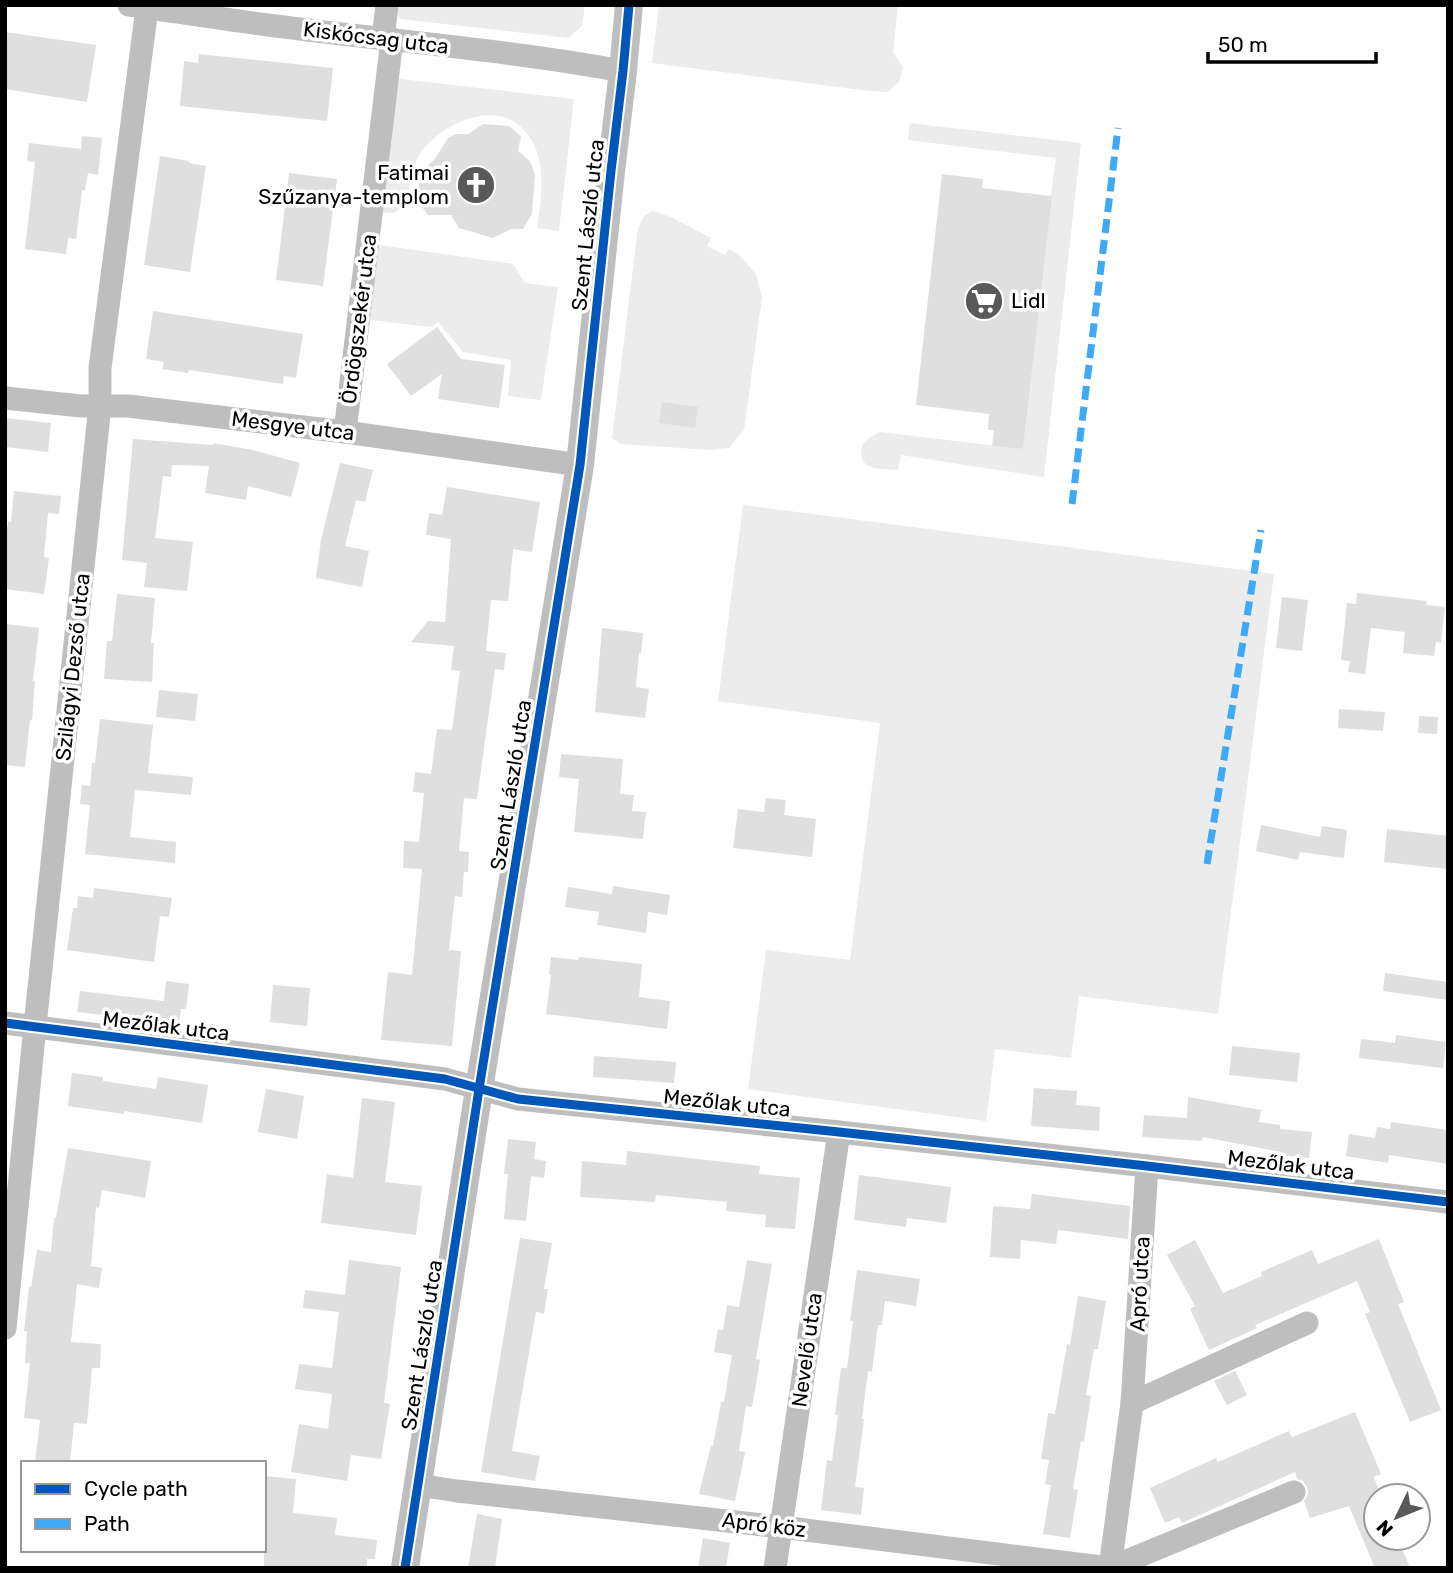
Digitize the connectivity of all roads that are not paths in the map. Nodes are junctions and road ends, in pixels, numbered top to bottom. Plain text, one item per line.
1 (387, 5) edge
2 (629, 5) edge
3 (138, 6) edge
4 (388, 39) junction
5 (623, 71) junction
6 (5, 398) edge
7 (100, 405) junction
8 (345, 432) junction
9 (580, 465) junction
10 (5, 1023) edge
11 (35, 1026) junction
12 (479, 1089) junction
13 (839, 1132) junction
14 (1147, 1166) junction
15 (1448, 1202) edge
16 (1307, 1323) dead end
17 (5, 1328) edge
18 (1132, 1403) junction
19 (418, 1485) junction
20 (1294, 1492) dead end
21 (781, 1527) junction
22 (405, 1568) edge
23 (775, 1568) edge
24 (1110, 1568) edge

1 - 4 street, Ördögszekér utca
2 - 5 street, Szent László utca
3 - 4 street, Kiskócsag utca
3 - 7 street, Szilágyi Dezső utca
4 - 5 street, Kiskócsag utca
4 - 8 street, Ördögszekér utca
5 - 9 street, Szent László utca
6 - 7 street, Mesgye utca
7 - 8 street, Mesgye utca
7 - 11 street, Szilágyi Dezső utca
8 - 9 street, Mesgye utca
9 - 12 street, Szent László utca
10 - 11 street, Mezőlak utca
11 - 12 street, Mezőlak utca
11 - 17 street, Szilágyi Dezső utca
12 - 13 street, Mezőlak utca
12 - 19 street, Szent László utca
13 - 14 street, Mezőlak utca
13 - 21 street, Nevelő utca
14 - 15 street, Mezőlak utca
14 - 18 street, Apró utca
16 - 18 street
18 - 24 street, Apró utca
19 - 21 street, Apró köz
19 - 22 street, Szent László utca
20 - 24 street
21 - 23 street, Nevelő utca
21 - 24 street, Apró köz

